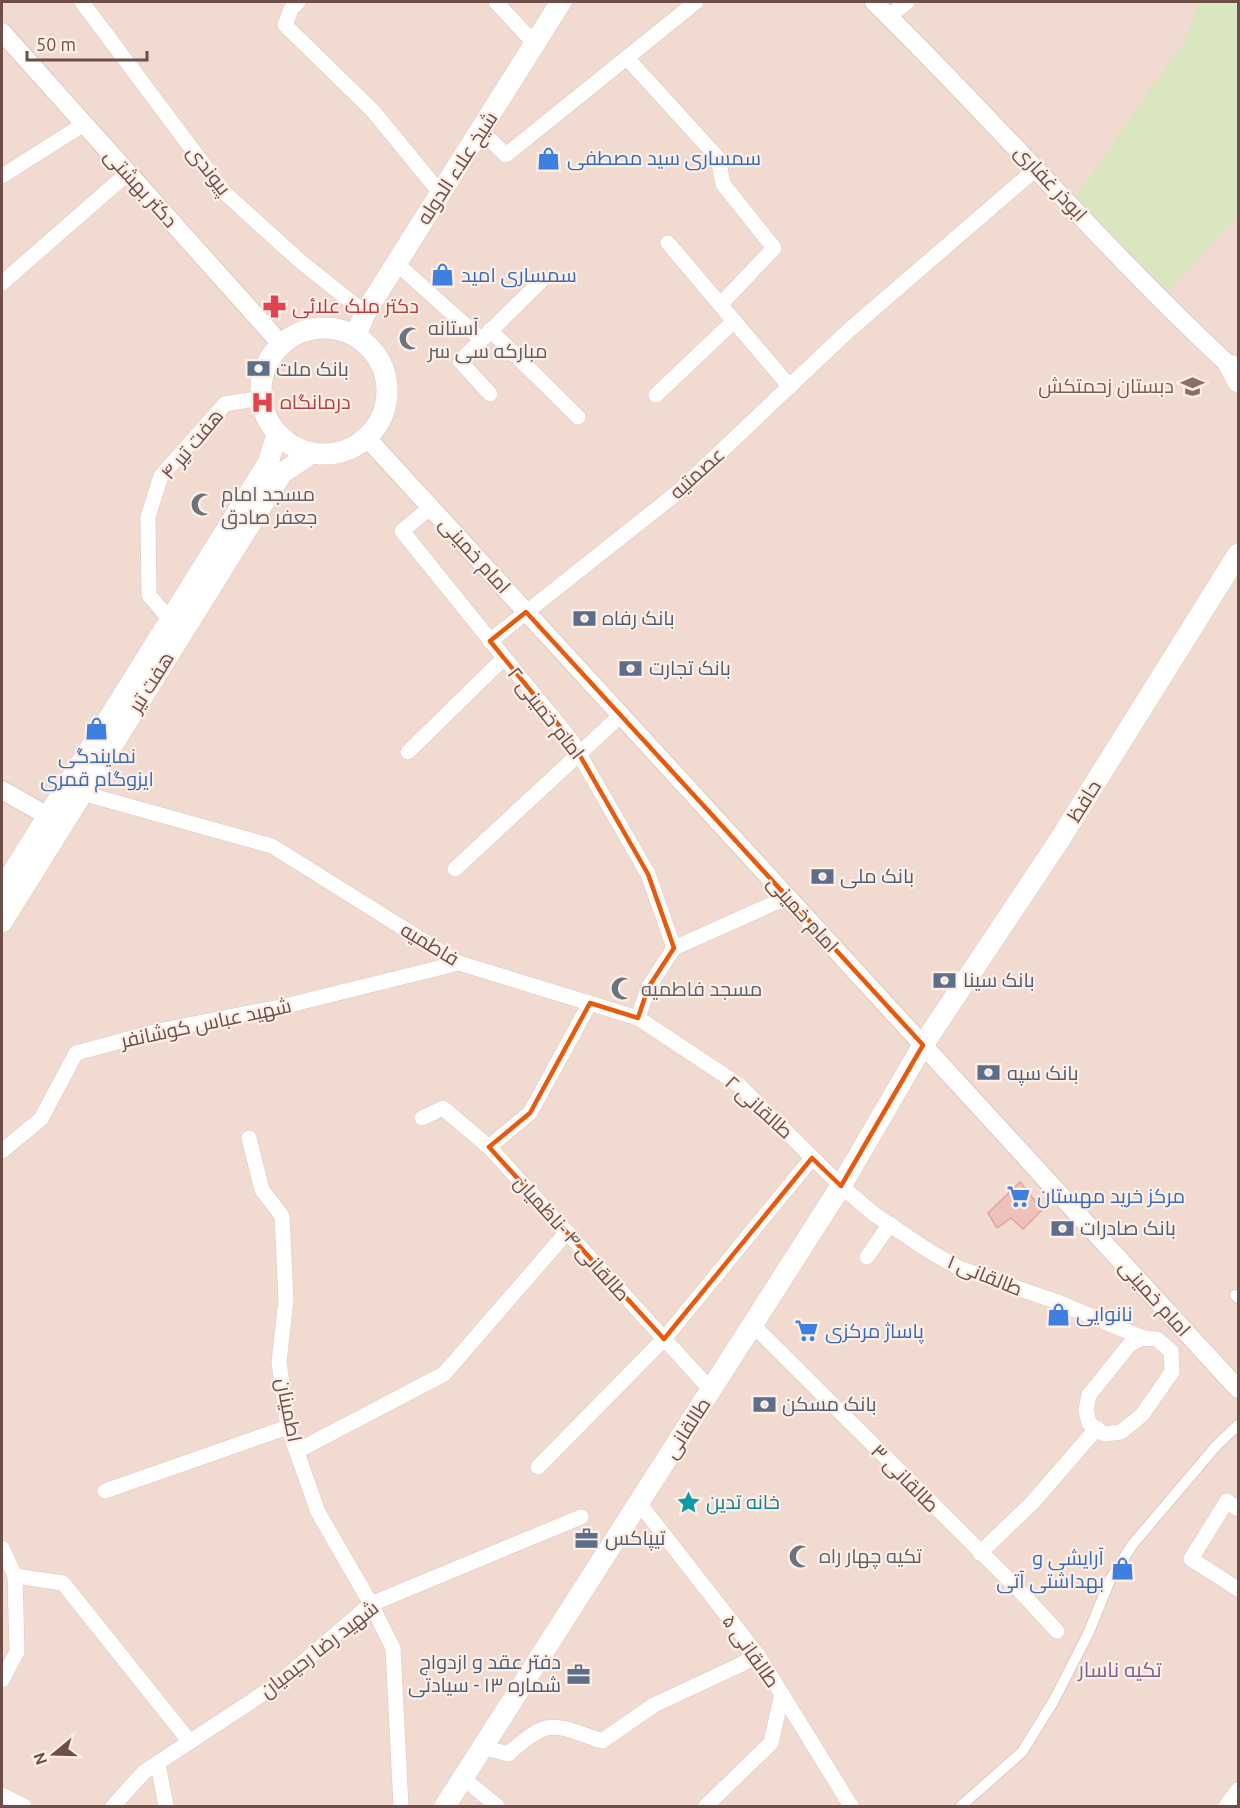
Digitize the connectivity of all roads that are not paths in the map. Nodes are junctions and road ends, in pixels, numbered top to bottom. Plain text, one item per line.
1 (82, 2) edge
2 (298, 2) edge
3 (496, 2) edge
4 (561, 2) edge
5 (696, 2) edge
6 (874, 2) edge
7 (907, 2) edge
8 (889, 16) junction
9 (2, 32) edge
10 (535, 44) junction
11 (627, 58) junction
12 (84, 123) junction
13 (481, 131) junction
14 (1037, 168) junction
15 (128, 173) junction
16 (2, 176) edge
17 (441, 194) junction
18 (668, 243) dead end
19 (396, 263) junction
20 (543, 279) dead end
21 (2, 283) edge
22 (721, 304) junction
23 (364, 313) junction
24 (734, 321) junction
25 (485, 334) junction
26 (356, 335) junction
27 (281, 344) junction
28 (1235, 372) edge
29 (790, 387) junction
30 (490, 394) dead end
31 (656, 395) dead end
32 (261, 398) junction
33 (578, 417) dead end
34 (278, 434) junction
35 (367, 438) junction
36 (312, 453) junction
37 (431, 507) junction
38 (1239, 554) edge
39 (526, 612) junction
40 (170, 620) junction
41 (490, 641) junction
42 (503, 659) junction
43 (621, 715) junction
44 (408, 752) dead end
45 (579, 754) junction
46 (2, 790) edge
47 (82, 793) junction
48 (55, 820) junction
49 (455, 869) dead end
50 (2, 890) edge
51 (788, 897) junction
52 (2, 922) edge
53 (674, 948) junction
54 (459, 963) junction
55 (590, 1003) junction
56 (638, 1018) junction
57 (923, 1045) junction
58 (422, 1118) dead end
59 (249, 1138) dead end
60 (489, 1148) junction
61 (2, 1151) edge
62 (812, 1158) junction
63 (841, 1186) junction
64 (890, 1224) junction
65 (567, 1232) junction
66 (867, 1257) dead end
67 (753, 1325) junction
68 (1143, 1338) junction
69 (664, 1339) junction
70 (1239, 1389) edge
71 (711, 1390) junction
72 (1239, 1425) edge
73 (288, 1427) junction
74 (1097, 1428) junction
75 (297, 1451) junction
76 (538, 1467) dead end
77 (105, 1491) dead end
78 (639, 1503) junction
79 (1239, 1509) edge
80 (581, 1518) dead end
81 (2, 1548) edge
82 (980, 1553) junction
83 (15, 1576) junction
84 (1239, 1589) edge
85 (371, 1604) junction
86 (1057, 1631) dead end
87 (757, 1654) junction
88 (2, 1680) edge
89 (782, 1694) junction
90 (190, 1742) junction
91 (483, 1747) junction
92 (158, 1764) junction
93 (463, 1778) junction
94 (1239, 1790) edge
95 (2, 1796) edge
96 (24, 1806) edge
97 (113, 1806) edge
98 (166, 1806) edge
99 (401, 1806) edge
100 (445, 1806) edge
101 (497, 1806) edge
102 (706, 1806) edge
103 (851, 1806) edge
104 (961, 1806) edge
105 (1226, 1806) edge

1 - 23 street, پیوندی
2 - 17 street
3 - 10 street
4 - 10 main road, شیخ علاء الدوله
5 - 11 street
6 - 8 street, ابوذر غفاری
7 - 8 street
8 - 14 street, ابوذر غفاری
9 - 12 street, دکتر بهشتی
10 - 13 main road, شیخ علاء الدوله
11 - 13 street
11 - 22 street
12 - 15 street, دکتر بهشتی
12 - 16 street
13 - 17 main road, شیخ علاء الدوله
14 - 28 street, ابوذر غفاری
14 - 29 street, عصمتیه
15 - 21 street
15 - 27 street, دکتر بهشتی
17 - 19 main road, شیخ علاء الدوله
18 - 22 street
19 - 23 main road, شیخ علاء الدوله
19 - 25 street
20 - 25 street
22 - 24 street
23 - 26 main road, شیخ علاء الدوله
24 - 29 street
24 - 31 street
25 - 30 street
25 - 33 street
26 - 27 main road
26 - 35 main road
27 - 32 main road
29 - 39 street, عصمتیه
32 - 34 main road
32 - 40 street, هفت تیر ۴
34 - 36 main road
34 - 40 main road, هفت تیر
35 - 36 main road
35 - 37 street, امام خمینی
36 - 47 main road, هفت تیر
37 - 39 street, امام خمینی
37 - 41 street, امام خمینی ۲
38 - 57 main road, حافظ
39 - 41 street, عصمتیه
39 - 43 street, امام خمینی
40 - 48 main road, هفت تیر
41 - 42 street, امام خمینی ۲
42 - 44 street
42 - 45 street, امام خمینی ۲
43 - 45 street
43 - 51 street, امام خمینی
45 - 49 street
45 - 53 street, امام خمینی ۲
46 - 48 street
47 - 48 main road, هفت تیر
47 - 54 street, فاطمیه
48 - 50 main road, هفت تیر
48 - 52 main road, هفت تیر
51 - 53 street
51 - 57 street, امام خمینی
53 - 56 street
54 - 55 street, فاطمیه
54 - 61 street, شهید عباس کوشانفر
55 - 56 street, فاطمیه
55 - 60 street
56 - 62 street, طالقانی ۲
57 - 63 main road, طالقانی
57 - 70 street, امام خمینی
58 - 60 street, طالقانی ۴ -ناظمیان
59 - 73 street, اطمینان
60 - 65 street, طالقانی ۴ -ناظمیان
62 - 63 street, طالقانی ۲
62 - 69 street
63 - 64 street, طالقانی ۱
63 - 67 main road, طالقانی
64 - 66 street
64 - 68 street, طالقانی ۱
65 - 69 street, طالقانی ۴ -ناظمیان
65 - 75 street
67 - 71 main road, طالقانی
67 - 82 street, طالقانی ۳
68 - 74 street
68 - 74 street, طالقانی ۱
69 - 71 street, طالقانی ۴ -ناظمیان
69 - 76 street
71 - 78 main road, طالقانی
72 - 104 street
73 - 75 street, اطمینان
73 - 77 street
74 - 82 street
75 - 85 street, اطمینان
78 - 87 street, طالقانی ۵
78 - 91 main road, طالقانی
79 - 84 street
80 - 85 street, شهید رضا رحیمیان
81 - 83 street
82 - 86 street, طالقانی ۳
83 - 88 street
83 - 90 street
85 - 90 street, شهید رضا رحیمیان
85 - 99 street, اطمینان
87 - 89 street, طالقانی ۵
87 - 91 street
89 - 102 street
89 - 103 street, طالقانی ۵
90 - 92 street, شهید رضا رحیمیان
91 - 93 main road, طالقانی
92 - 97 street, شهید رضا رحیمیان
92 - 98 street
93 - 100 main road, طالقانی
93 - 101 street
94 - 105 street
95 - 96 street

